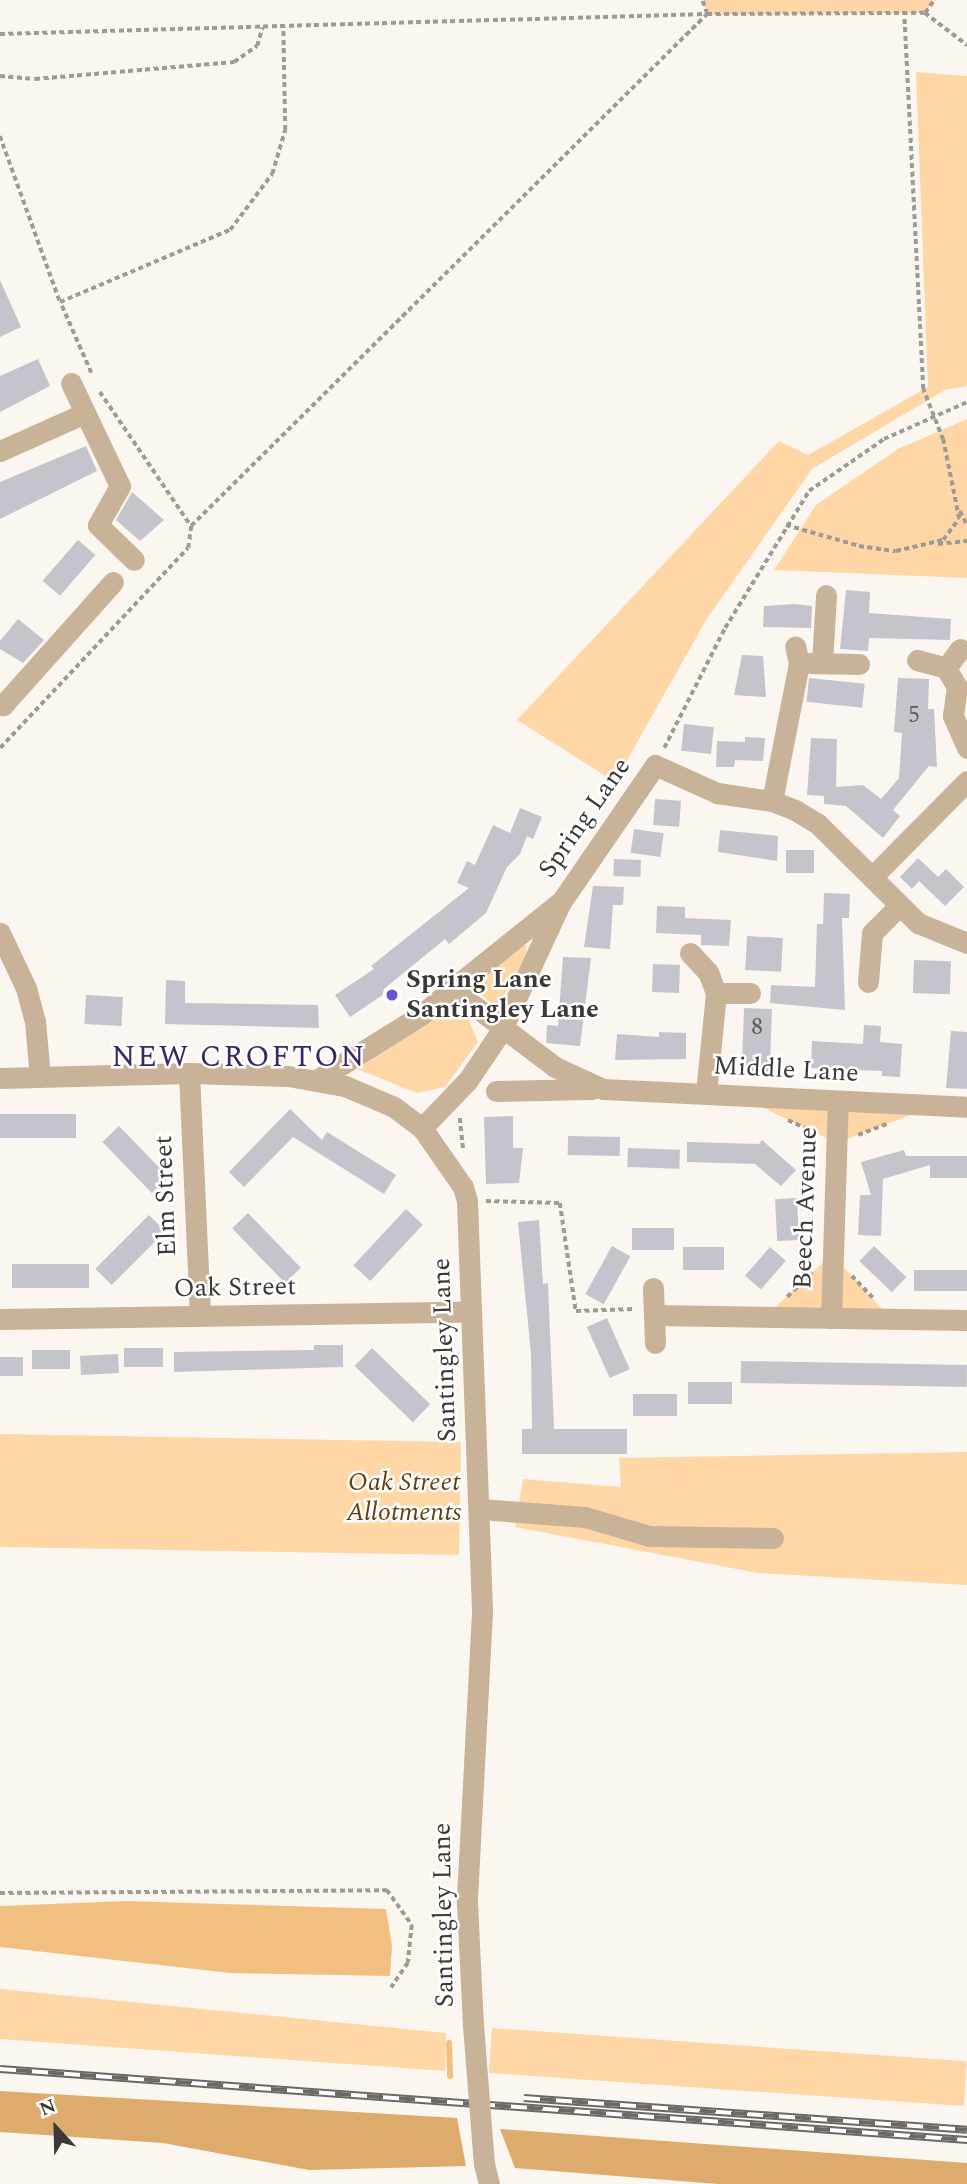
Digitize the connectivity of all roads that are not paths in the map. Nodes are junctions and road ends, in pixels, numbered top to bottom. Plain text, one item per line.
1 (71, 383) dead end
2 (85, 412) junction
3 (0, 451) edge
4 (134, 560) dead end
5 (113, 582) dead end
6 (826, 595) dead end
7 (960, 649) dead end
8 (918, 660) dead end
9 (822, 663) junction
10 (859, 664) dead end
11 (946, 668) junction
12 (1, 704) edge
13 (967, 748) edge
14 (967, 781) edge
15 (772, 800) junction
16 (873, 877) junction
17 (561, 902) junction
18 (899, 906) junction
19 (0, 933) edge
20 (967, 943) edge
21 (690, 953) dead end
22 (867, 982) dead end
23 (452, 989) junction
24 (716, 993) junction
25 (750, 993) dead end
26 (501, 1031) junction
27 (189, 1073) junction
28 (40, 1077) junction
29 (0, 1078) edge
30 (317, 1080) junction
31 (603, 1089) junction
32 (496, 1091) dead end
33 (706, 1094) junction
34 (838, 1101) junction
35 (967, 1107) edge
36 (422, 1128) junction
37 (471, 1312) junction
38 (200, 1316) junction
39 (831, 1318) junction
40 (0, 1319) edge
41 (967, 1320) edge
42 (655, 1343) dead end
43 (480, 1509) junction
44 (773, 1538) dead end
45 (487, 2174) edge

1 - 2 street
2 - 3 street
2 - 4 street
5 - 12 street
6 - 9 street
7 - 11 street
8 - 11 street
9 - 10 street
9 - 15 street
11 - 13 street
14 - 16 street
15 - 16 street
15 - 17 street, Spring Lane
16 - 18 street
17 - 23 street, Spring Lane
17 - 26 street, Spring Lane
18 - 20 street
18 - 22 street
19 - 28 street
21 - 24 street
23 - 26 street
23 - 30 street, Spring Lane
24 - 25 street
24 - 33 street
26 - 31 street, Middle Lane
26 - 36 street, Spring Lane
27 - 28 street, Santingley Lane
27 - 30 street, Santingley Lane
27 - 38 street, Elm Street
28 - 29 street, Santingley Lane
30 - 36 street, Santingley Lane
31 - 32 street, Middle Lane
31 - 33 street, Middle Lane
33 - 34 street, Middle Lane
34 - 35 street, Middle Lane
34 - 39 street, Beech Avenue
36 - 37 street, Santingley Lane
37 - 38 street, Oak Street
37 - 43 street, Santingley Lane
38 - 40 street, Oak Street
39 - 41 street, Beech Avenue
39 - 42 street, Beech Avenue
43 - 44 street
43 - 45 street, Santingley Lane, bridge

